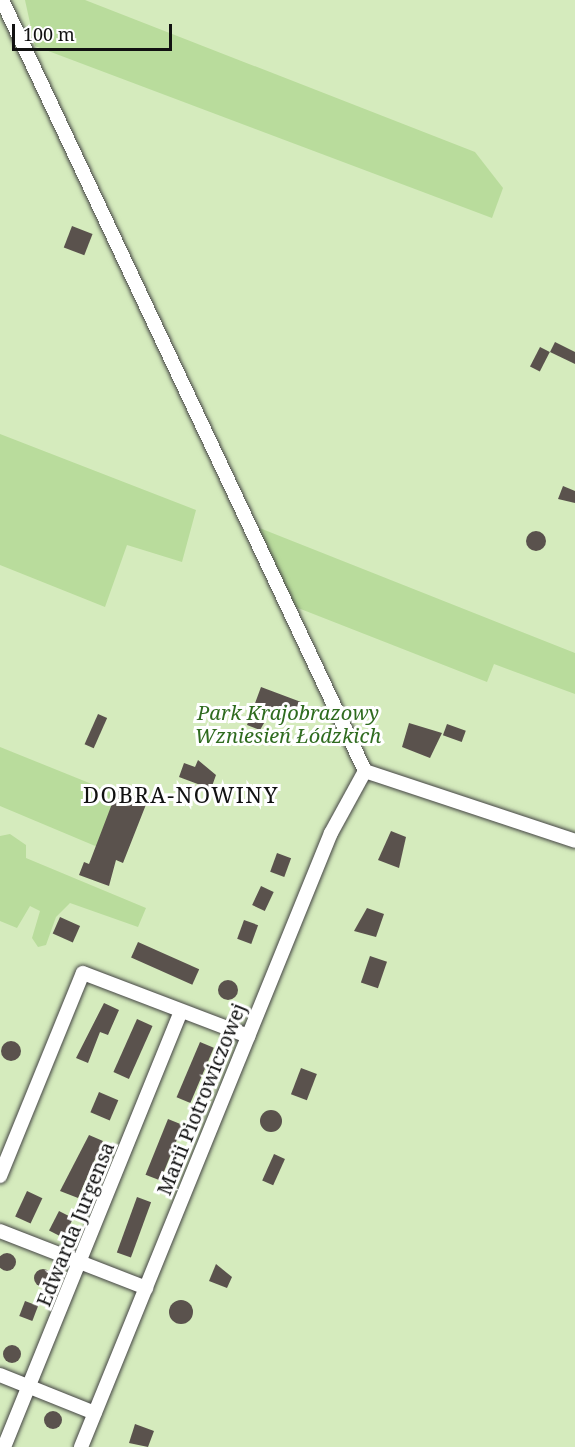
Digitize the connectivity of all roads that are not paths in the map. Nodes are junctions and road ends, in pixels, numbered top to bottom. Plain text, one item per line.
1 (2, 0) edge
2 (366, 771) junction
3 (575, 841) edge
4 (180, 1014) junction
5 (248, 1036) junction
6 (0, 1176) edge
7 (0, 1231) edge
8 (82, 1263) junction
9 (146, 1287) junction
10 (0, 1375) edge
11 (30, 1388) junction
12 (95, 1413) junction
13 (4, 1447) edge
14 (81, 1447) edge

1 - 2 street
2 - 3 street
2 - 5 street, Marii Piotrowiczowej
4 - 5 street
4 - 6 street
4 - 8 street, Edwarda Jurgensa
5 - 9 street, Marii Piotrowiczowej
7 - 8 street
8 - 9 street
8 - 11 street, Edwarda Jurgensa
9 - 12 street, Marii Piotrowiczowej
10 - 11 street
11 - 12 street
11 - 13 street, Edwarda Jurgensa
12 - 14 street, Marii Piotrowiczowej

